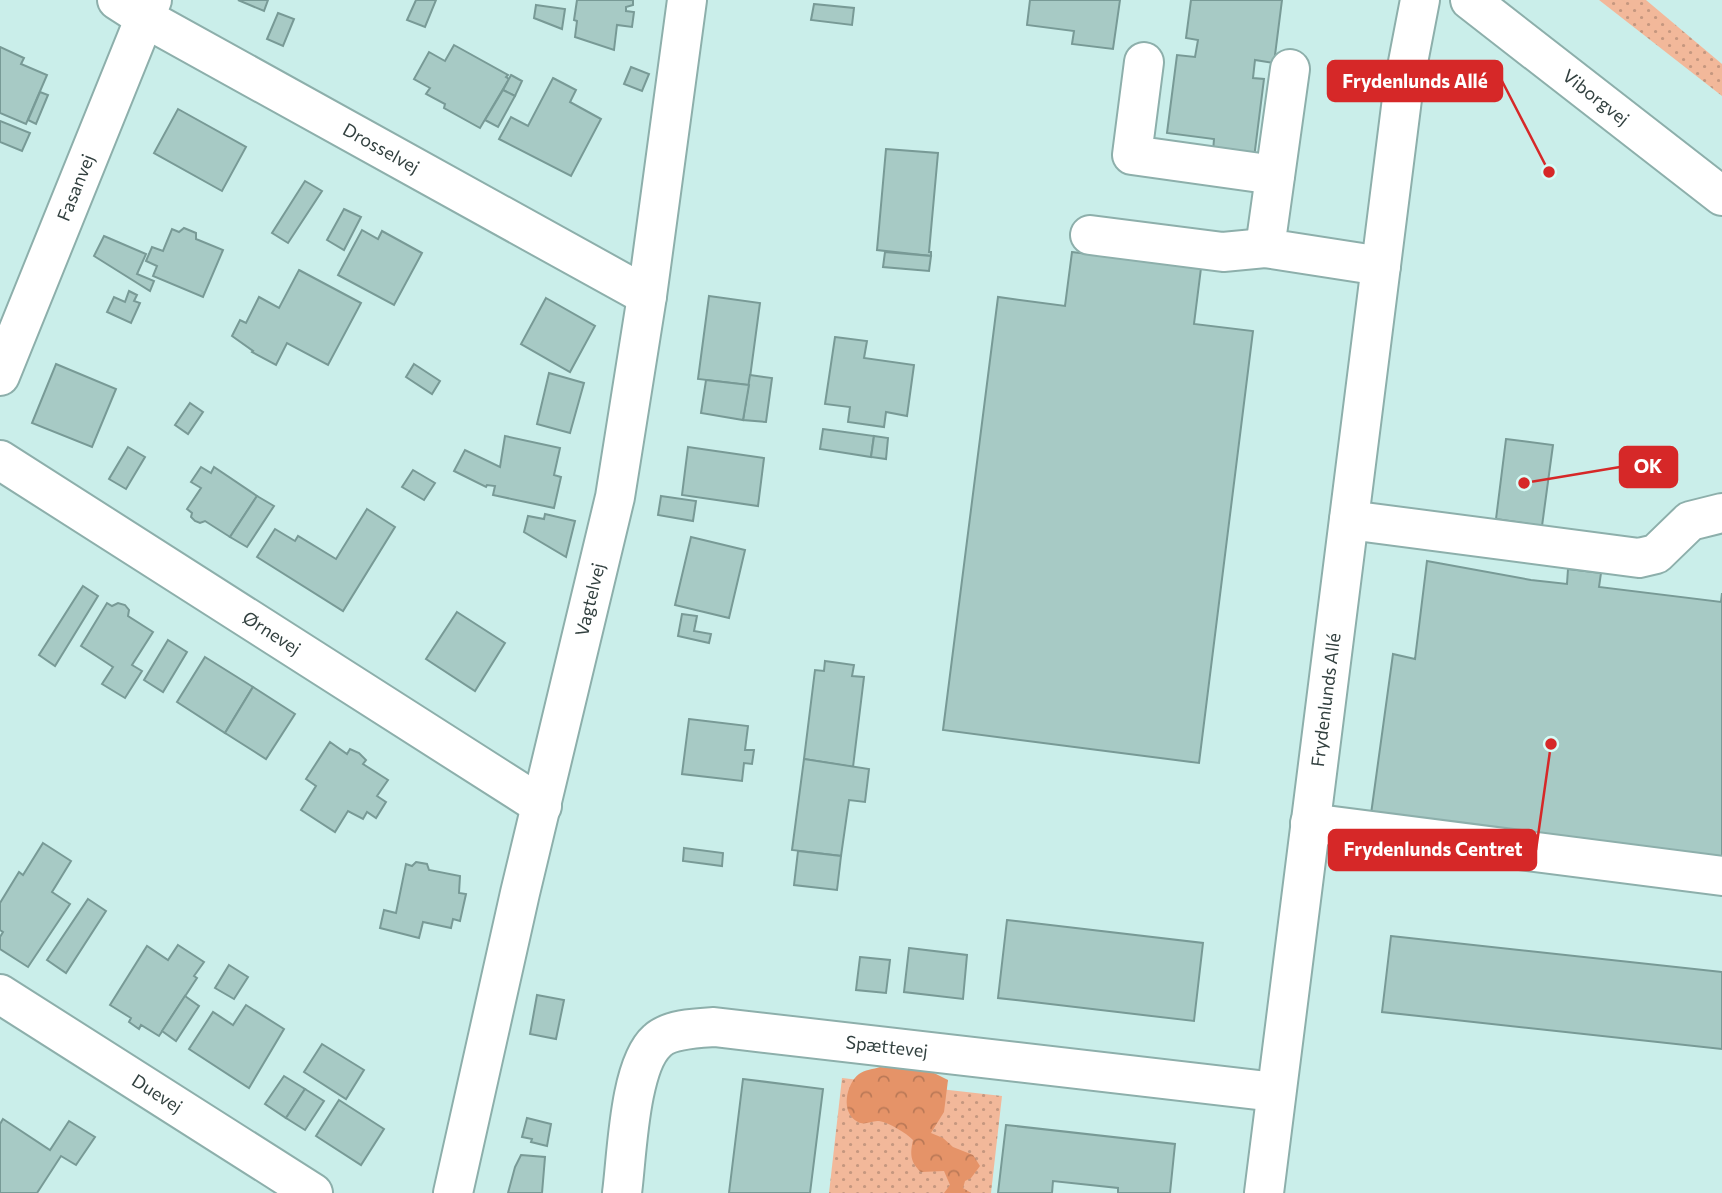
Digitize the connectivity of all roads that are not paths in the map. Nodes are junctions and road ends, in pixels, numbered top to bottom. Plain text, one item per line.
1 (687, 0) edge
2 (1420, 0) edge
3 (1469, 0) edge
4 (138, 6) edge
5 (1144, 62) dead end
6 (1290, 69) dead end
7 (1275, 175) junction
8 (1722, 196) edge
9 (1090, 235) dead end
10 (1265, 248) junction
11 (1381, 266) junction
12 (647, 296) junction
13 (0, 376) edge
14 (0, 460) edge
15 (1722, 513) edge
16 (1349, 520) junction
17 (542, 806) junction
18 (1310, 823) junction
19 (1722, 876) edge
20 (0, 993) edge
21 (1276, 1092) junction
22 (313, 1193) edge
23 (453, 1193) edge
24 (622, 1193) edge
25 (1264, 1193) edge

1 - 12 street, Vagtelvej
2 - 11 street, Frydenlunds Allé
3 - 8 street, Viborgvej
4 - 12 street, Drosselvej
4 - 13 street, Fasanvej
5 - 7 street
6 - 7 street
7 - 10 street
9 - 10 street
10 - 11 street
11 - 16 street, Frydenlunds Allé
12 - 17 street, Vagtelvej
14 - 17 street, Ørnevej
15 - 16 street
16 - 18 street, Frydenlunds Allé
17 - 23 street, Vagtelvej
18 - 19 street
18 - 21 street, Frydenlunds Allé
20 - 22 street, Duevej
21 - 24 street, Spættevej
21 - 25 street, Frydenlunds Allé

